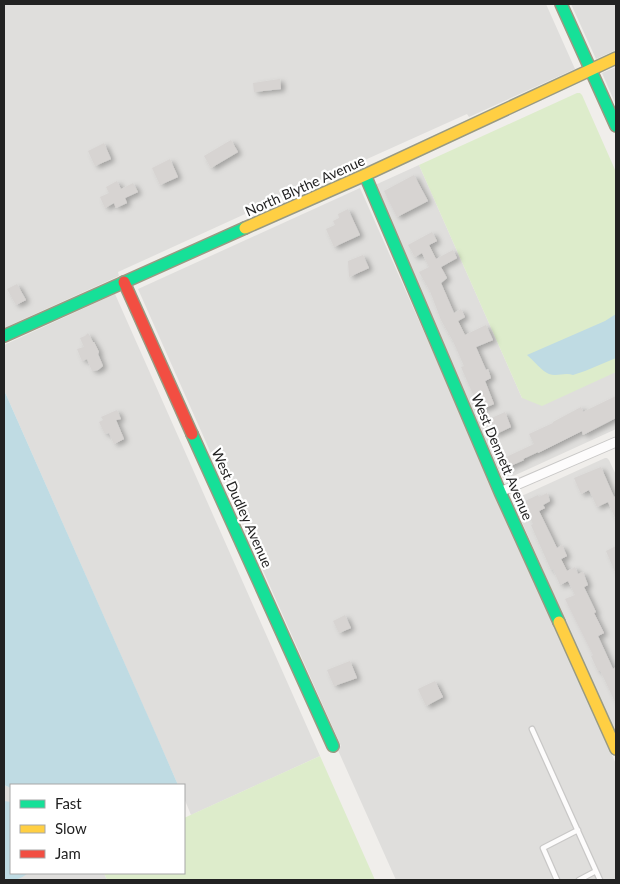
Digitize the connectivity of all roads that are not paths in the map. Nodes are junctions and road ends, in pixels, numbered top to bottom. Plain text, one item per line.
1 (561, 4) edge
2 (616, 58) edge
3 (592, 70) junction
4 (616, 126) edge
5 (365, 176) junction
6 (124, 282) junction
7 (4, 336) edge
8 (616, 442) edge
9 (500, 492) junction
10 (532, 729) dead end
11 (332, 746) dead end
12 (616, 749) edge
13 (578, 830) junction
14 (596, 871) junction
15 (557, 880) edge
16 (579, 880) edge
17 (600, 880) edge

1 - 3 street
2 - 3 street, North Blythe Avenue
3 - 4 street
3 - 5 street, North Blythe Avenue
5 - 6 street, North Blythe Avenue
5 - 9 street, West Dennett Avenue
6 - 7 street, North Blythe Avenue
6 - 11 street, West Dudley Avenue
8 - 9 street
9 - 12 street, West Dennett Avenue
10 - 13 lane
13 - 14 lane
13 - 15 lane
14 - 16 lane
14 - 17 lane

